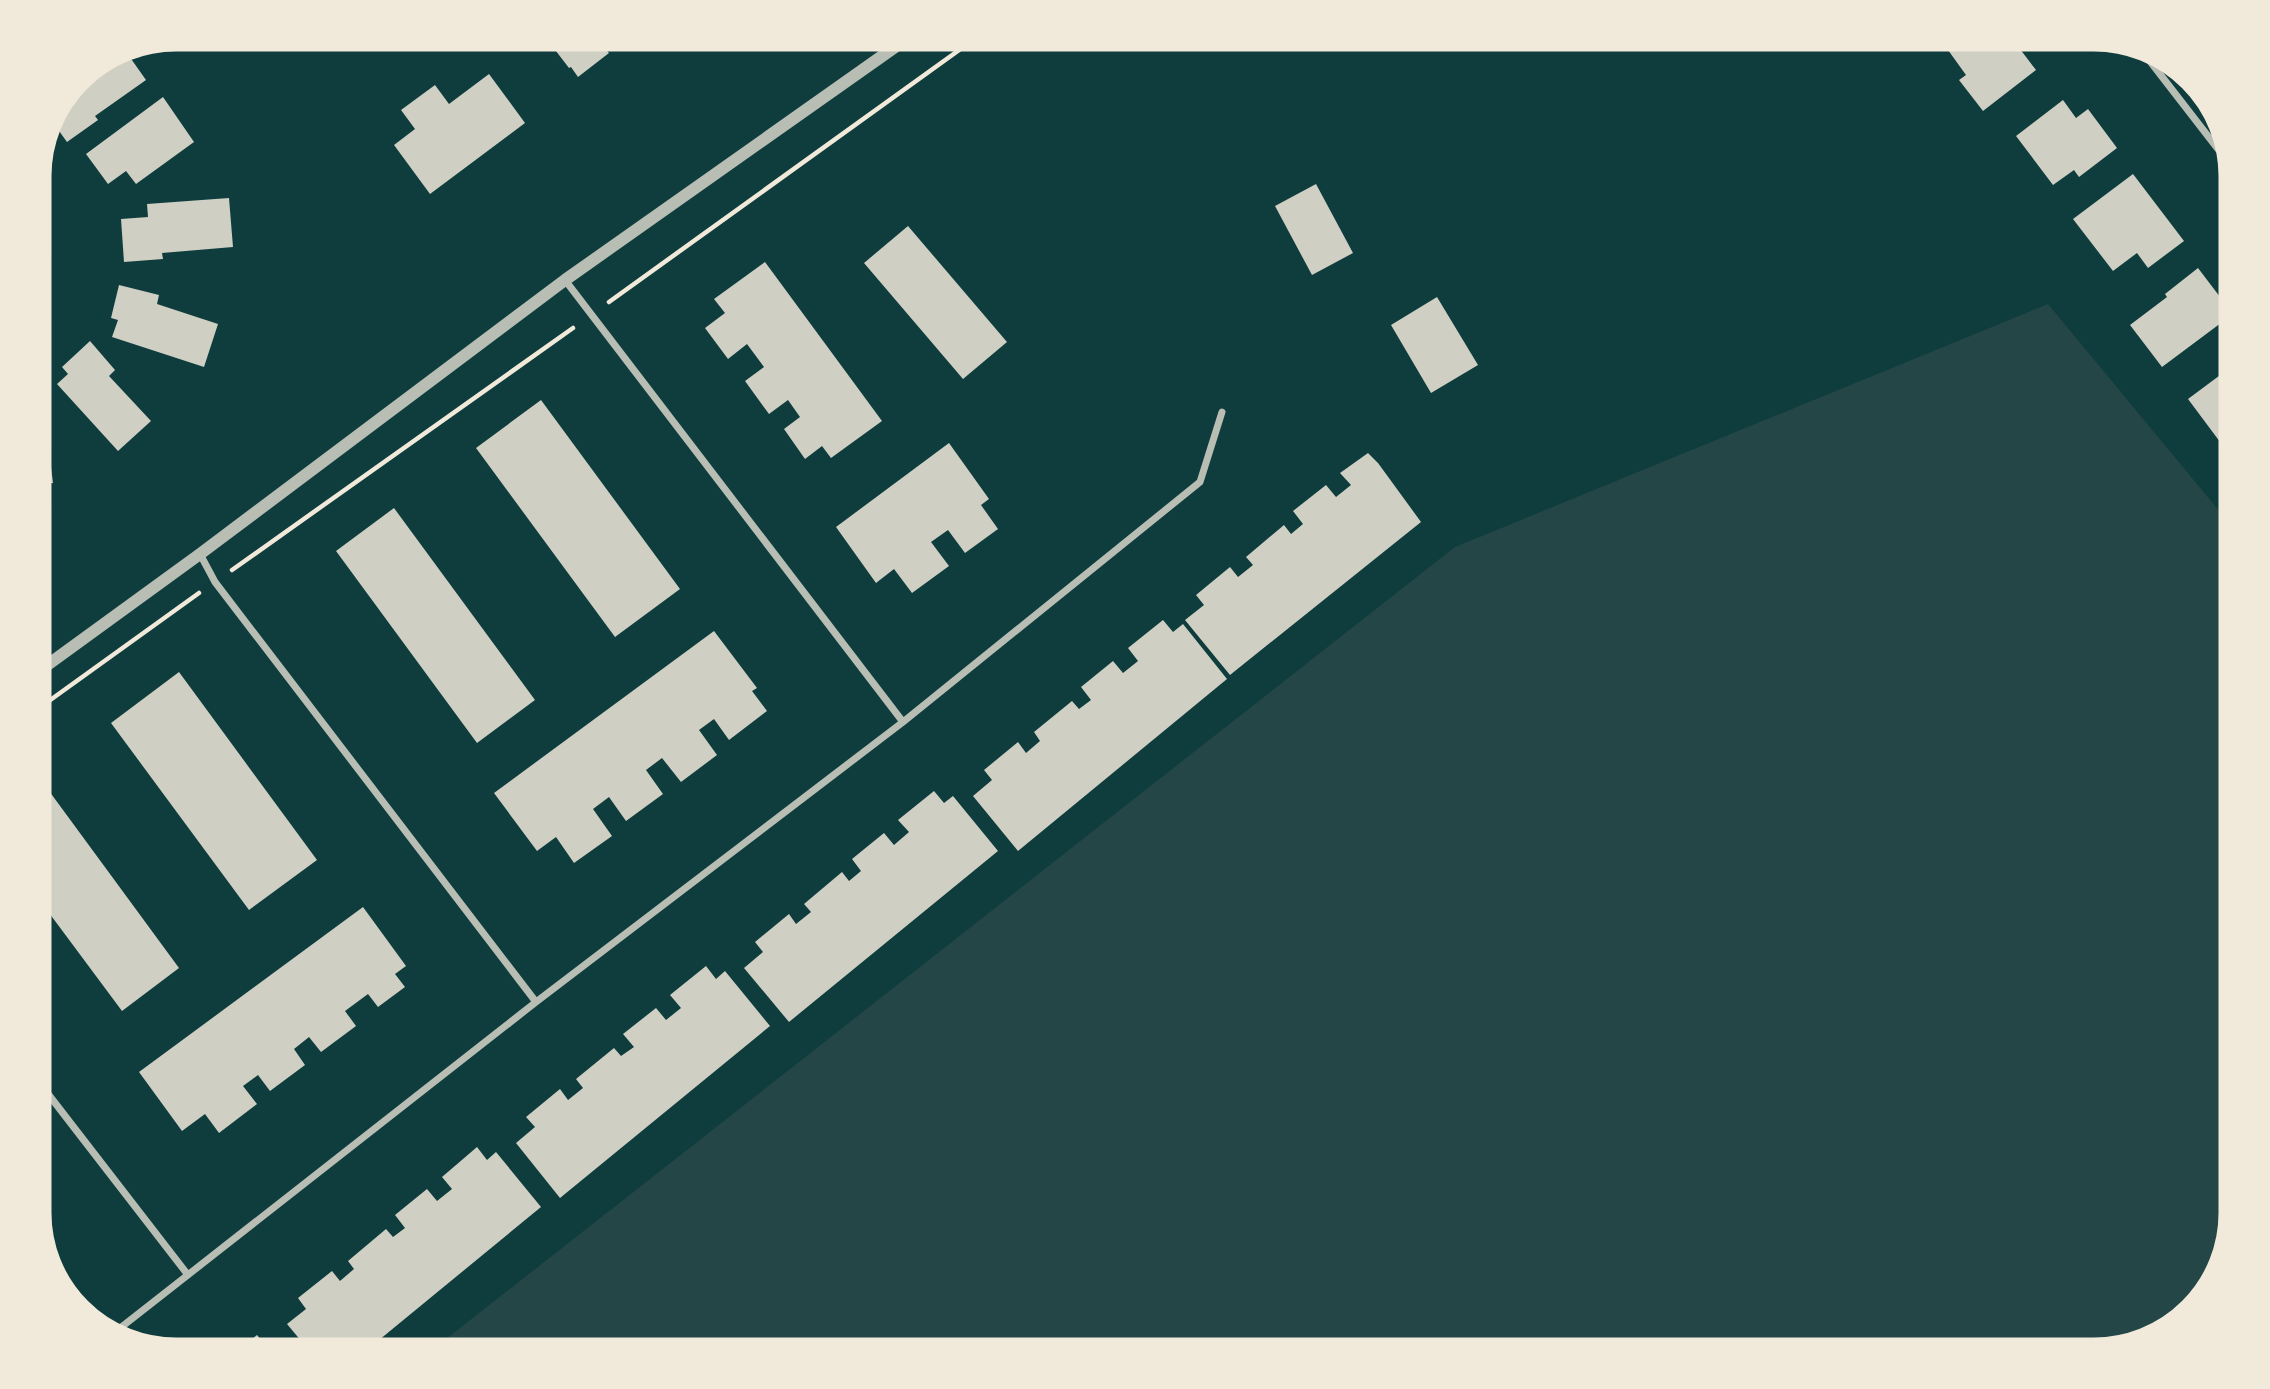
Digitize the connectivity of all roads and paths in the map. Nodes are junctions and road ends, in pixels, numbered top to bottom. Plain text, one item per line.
1 (894, 48) edge
2 (963, 48) edge
3 (2149, 60) edge
4 (2220, 152) edge
5 (565, 280) junction
6 (591, 315) junction
7 (1222, 412) dead end
8 (200, 554) junction
9 (215, 582) junction
10 (48, 665) edge
11 (48, 702) edge
12 (903, 722) junction
13 (536, 1002) junction
14 (48, 1094) edge
15 (188, 1275) junction
16 (120, 1328) edge

1 - 5 street
2 - 6 path
3 - 4 street
5 - 6 street
5 - 8 street
6 - 9 path
6 - 12 street
7 - 12 street
8 - 9 street
8 - 10 street
9 - 11 path
9 - 13 street
12 - 13 street
13 - 15 street
14 - 15 street
15 - 16 street

